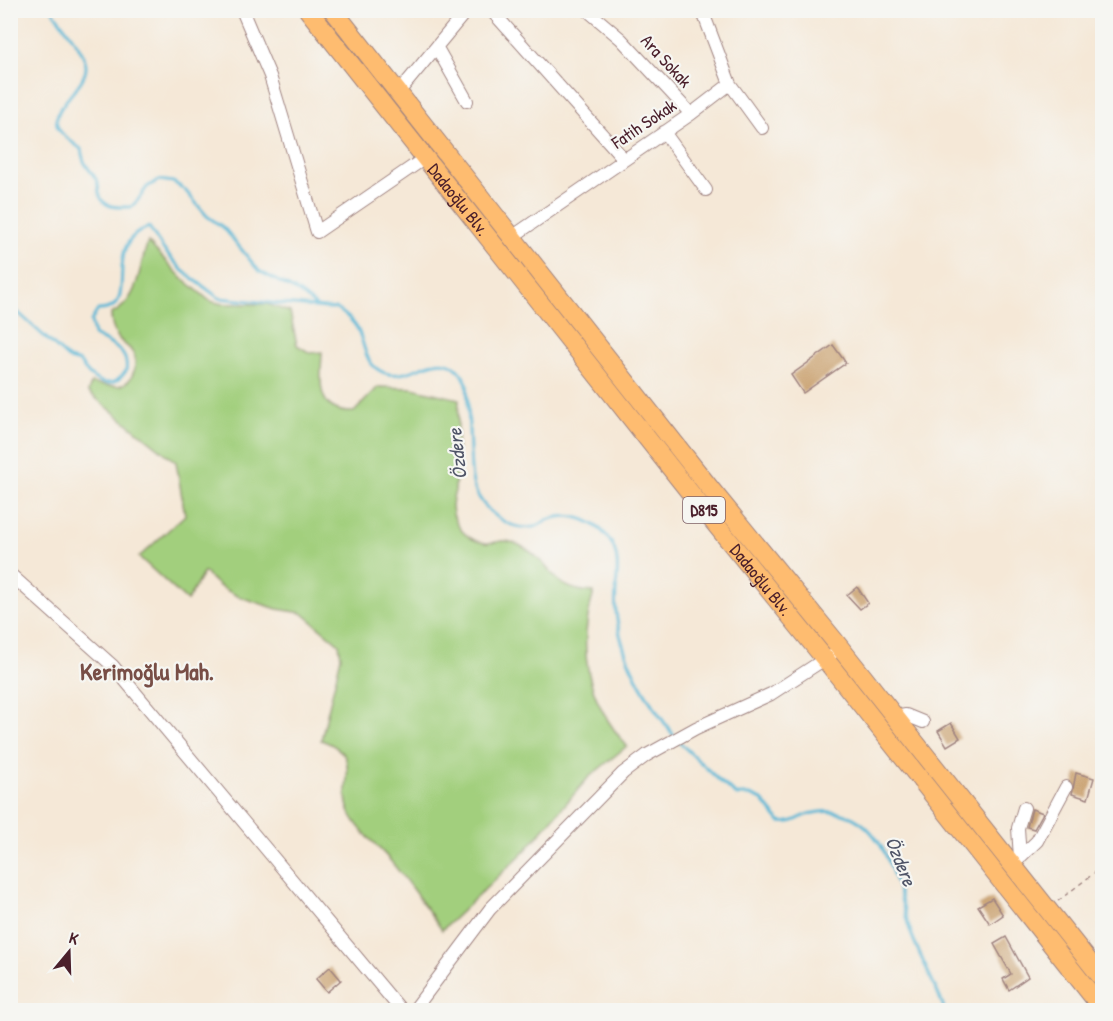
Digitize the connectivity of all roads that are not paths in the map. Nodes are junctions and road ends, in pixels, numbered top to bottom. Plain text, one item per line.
1 (242, 10) edge
2 (309, 10) edge
3 (333, 10) edge
4 (467, 10) edge
5 (491, 10) edge
6 (587, 10) edge
7 (702, 10) edge
8 (437, 48) junction
9 (730, 84) junction
10 (398, 93) junction
11 (467, 102) dead end
12 (691, 114) junction
13 (762, 128) dead end
14 (664, 132) junction
15 (425, 158) junction
16 (624, 159) junction
17 (706, 190) dead end
18 (512, 237) junction
19 (10, 574) edge
20 (840, 647) junction
21 (825, 659) junction
22 (895, 717) junction
23 (923, 722) dead end
24 (1066, 787) dead end
25 (1024, 808) dead end
26 (1016, 862) junction
27 (1102, 978) edge
28 (1102, 1008) edge
29 (401, 1011) edge
30 (414, 1011) edge

1 - 15 street
2 - 15 highway, Dadaoğlu Blv. / D815
3 - 10 highway, Dadaoğlu Blv. / D815
4 - 8 street
5 - 16 street
6 - 12 street, Ara Sokak
7 - 9 street
8 - 10 street
8 - 11 street
9 - 12 street, Fatih Sokak
9 - 13 street
10 - 18 highway, Dadaoğlu Blv. / D815
12 - 14 street, Fatih Sokak
14 - 16 street, Fatih Sokak
14 - 17 street
15 - 21 highway, Dadaoğlu Blv. / D815
16 - 18 street, Fatih Sokak
18 - 20 highway, Dadaoğlu Blv. / D815
19 - 29 street
20 - 21 street
20 - 22 highway, Dadaoğlu Blv. / D815
21 - 28 highway, Dadaoğlu Blv. / D815
21 - 30 street
22 - 23 street
22 - 26 highway, Dadaoğlu Blv. / D815
24 - 26 street
25 - 26 street
26 - 27 highway, Dadaoğlu Blv. / D815

